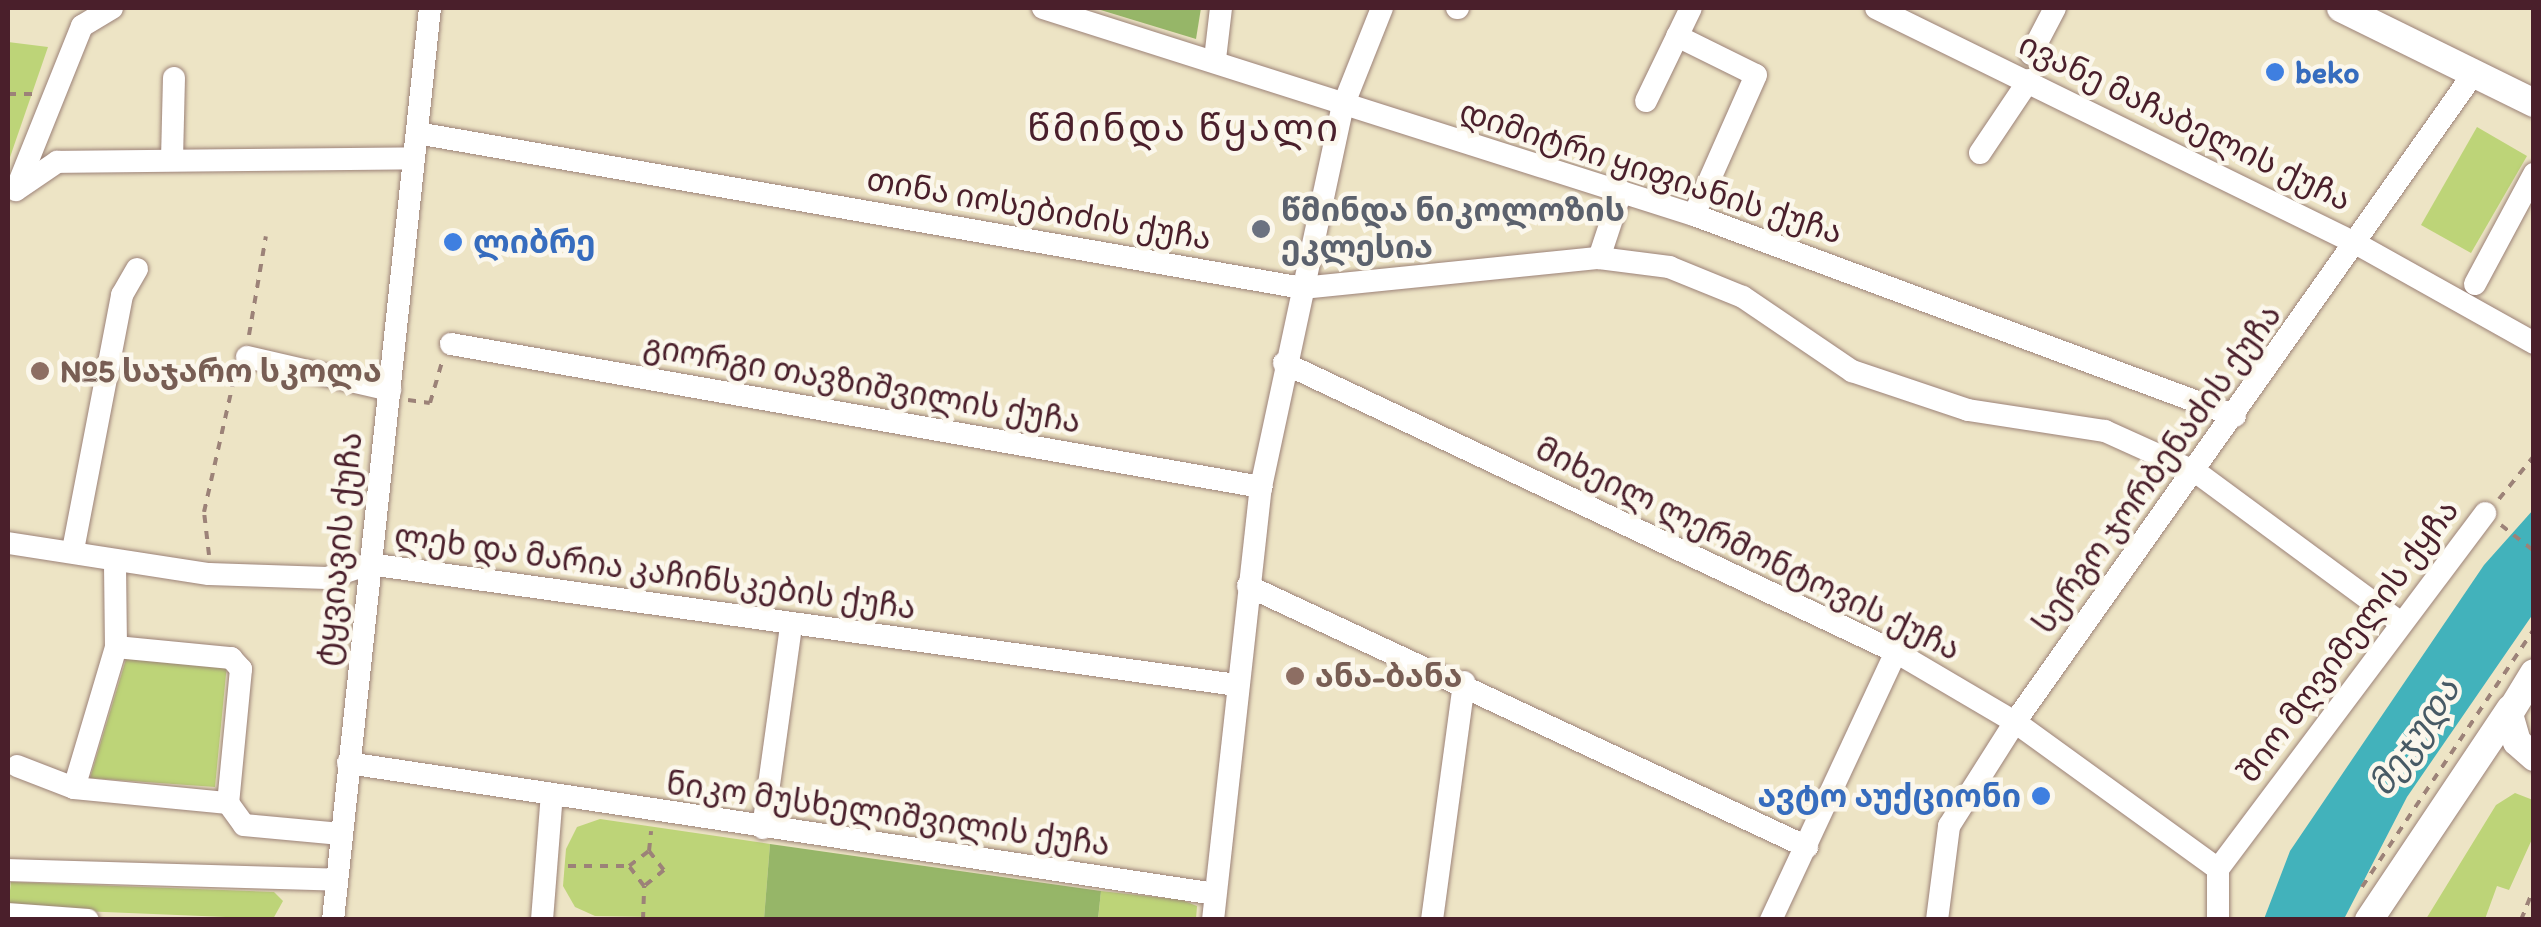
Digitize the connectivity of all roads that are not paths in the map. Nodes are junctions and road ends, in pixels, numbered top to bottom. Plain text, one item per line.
1 (112, 8) edge
2 (430, 8) edge
3 (1043, 8) edge
4 (1221, 8) edge
5 (1382, 8) edge
6 (1691, 8) edge
7 (1876, 8) edge
8 (2055, 8) edge
9 (2344, 8) edge
10 (1677, 36) junction
11 (2031, 54) dead end
12 (1214, 59) junction
13 (2474, 73) junction
14 (174, 78) dead end
15 (2029, 80) junction
16 (1646, 101) dead end
17 (2534, 103) edge
18 (1343, 106) junction
19 (417, 133) junction
20 (1980, 153) dead end
21 (172, 158) junction
22 (414, 158) junction
23 (2530, 187) edge
24 (12, 190) edge
25 (1621, 192) junction
26 (1694, 215) junction
27 (2357, 244) junction
28 (1599, 258) junction
29 (136, 269) dead end
30 (2475, 284) dead end
31 (1302, 288) junction
32 (2534, 343) edge
33 (452, 344) road end
34 (247, 357) road end
35 (1284, 363) junction
36 (389, 394) junction
37 (2235, 416) junction
38 (2196, 472) junction
39 (1261, 488) junction
40 (2494, 520) road end
41 (8, 543) edge
42 (73, 550) junction
43 (116, 563) junction
44 (369, 564) junction
45 (1248, 586) junction
46 (2398, 621) junction
47 (792, 626) junction
48 (116, 647) junction
49 (1896, 652) junction
50 (2534, 674) edge
51 (1464, 682) junction
52 (1236, 686) junction
53 (2510, 709) junction
54 (2015, 722) junction
55 (2534, 757) edge
56 (348, 763) junction
57 (17, 766) dead end
58 (74, 788) junction
59 (552, 794) junction
60 (228, 802) junction
61 (762, 828) junction
62 (341, 834) junction
63 (1807, 847) junction
64 (2218, 869) junction
65 (8, 870) edge
66 (336, 880) junction
67 (1215, 894) junction
68 (2364, 907) edge
69 (8, 914) edge
70 (48, 919) edge
71 (88, 920) edge
72 (332, 920) edge
73 (542, 920) edge
74 (1213, 920) edge
75 (1432, 920) edge
76 (1771, 920) edge
77 (1936, 920) edge
78 (2218, 920) edge

1 - 24 street
2 - 19 street, ტყვიავის ქუჩა
3 - 12 street, დიმიტრი ყიფიანის ქუჩა
4 - 12 street
5 - 18 street
6 - 10 street
7 - 15 street, ივანე მაჩაბელის ქუჩა
8 - 11 street
9 - 13 main road
10 - 16 street
10 - 26 street
12 - 18 street, დიმიტრი ყიფიანის ქუჩა
13 - 17 main road
13 - 27 street, სერგო ჯორბენაძის ქუჩა
14 - 21 street
15 - 20 street
15 - 27 street, ივანე მაჩაბელის ქუჩა
18 - 25 street, დიმიტრი ყიფიანის ქუჩა
18 - 31 street
19 - 22 street, ტყვიავის ქუჩა
19 - 31 street, თინა იოსებიძის ქუჩა
21 - 22 street
21 - 24 street
22 - 36 street, ტყვიავის ქუჩა
23 - 30 street
25 - 26 street, დიმიტრი ყიფიანის ქუჩა
25 - 28 street
26 - 37 street, დიმიტრი ყიფიანის ქუჩა
27 - 32 street, ივანე მაჩაბელის ქუჩა
27 - 37 street, სერგო ჯორბენაძის ქუჩა
28 - 31 street, თინა იოსებიძის ქუჩა
28 - 38 street, თინა იოსებიძის ქუჩა
29 - 42 street
31 - 35 street
33 - 39 street, გიორგი თავზიშვილის ქუჩა
34 - 36 street
35 - 39 street
35 - 49 street, მიხეილ ლერმონტოვის ქუჩა
36 - 44 street, ტყვიავის ქუჩა
37 - 38 street, სერგო ჯორბენაძის ქუჩა
38 - 46 street, თინა იოსებიძის ქუჩა
38 - 54 street, სერგო ჯორბენაძის ქუჩა
39 - 45 street
40 - 46 street, შიო მღვიმელის ქყჩა
41 - 42 street, ლეხ და მარია კაჩინსკების ქუჩა
42 - 43 street, ლეხ და მარია კაჩინსკების ქუჩა
43 - 44 street, ლეხ და მარია კაჩინსკების ქუჩა
43 - 48 street
44 - 47 street, ლეხ და მარია კაჩინსკების ქუჩა
44 - 56 street, ტყვიავის ქუჩა
45 - 51 street
45 - 52 street
46 - 64 street, შიო მღვიმელის ქყჩა
47 - 52 street, ლეხ და მარია კაჩინსკების ქუჩა
47 - 61 street
48 - 58 street
48 - 60 street
49 - 54 street, მიხეილ ლერმონტოვის ქუჩა
49 - 63 street
50 - 53 main road
51 - 63 street
51 - 75 street
52 - 67 street
53 - 55 main road
53 - 68 main road
54 - 64 street, მიხეილ ლერმონტოვის ქუჩა
54 - 77 street, სერგო ჯორბენაძის ქუჩა
56 - 59 street, ნიკო მუსხელიშვილის ქუჩა
56 - 62 street, ტყვიავის ქუჩა
57 - 58 street
58 - 60 street
59 - 61 street, ნიკო მუსხელიშვილის ქუჩა
59 - 73 street
60 - 62 street
61 - 67 street, ნიკო მუსხელიშვილის ქუჩა
62 - 66 street, ტყვიავის ქუჩა
63 - 76 street
64 - 78 street
65 - 66 street
66 - 72 street, ტყვიავის ქუჩა
67 - 74 street
69 - 70 street
70 - 71 street

